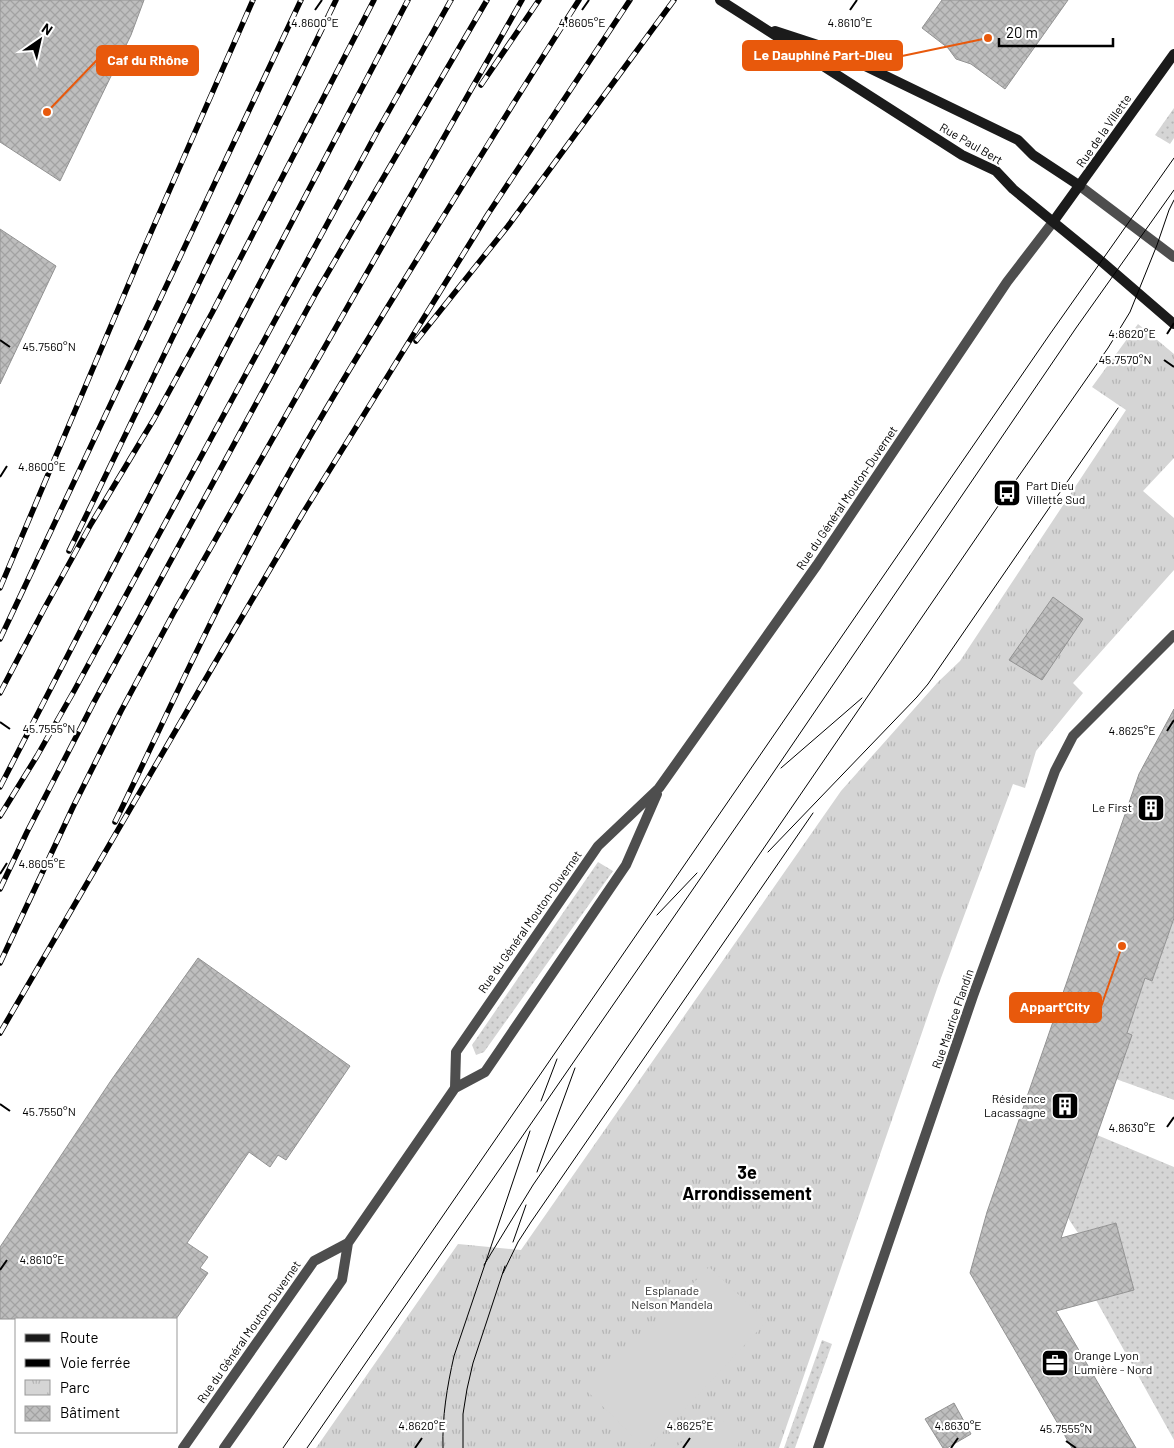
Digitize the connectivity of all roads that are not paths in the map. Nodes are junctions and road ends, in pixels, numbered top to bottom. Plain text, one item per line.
1 (720, 0) edge
2 (761, 27) junction
3 (1174, 54) edge
4 (1080, 186) junction
5 (1054, 222) junction
6 (1174, 257) edge
7 (1174, 324) edge
8 (1174, 635) edge
9 (659, 788) junction
10 (455, 1088) junction
11 (348, 1243) junction
12 (184, 1448) edge
13 (224, 1448) edge
14 (818, 1448) edge

1 - 2 main road, Rue Paul Bert
2 - 4 main road, Rue Paul Bert
2 - 5 main road, Rue Paul Bert
3 - 4 main road, Rue de la Villette
4 - 5 main road, Rue de la Villette
4 - 6 street, Rue Paul Bert
5 - 7 main road, Rue Paul Bert
5 - 9 street, Rue du Général Mouton-Duvernet
8 - 14 street, Rue Maurice Flandin
9 - 10 street, Rue du Général Mouton-Duvernet
9 - 10 street, Rue du Général Mouton-Duvernet
10 - 11 street, Rue du Général Mouton-Duvernet
11 - 12 street, Rue du Général Mouton-Duvernet
11 - 13 street, Rue du Général Mouton-Duvernet

